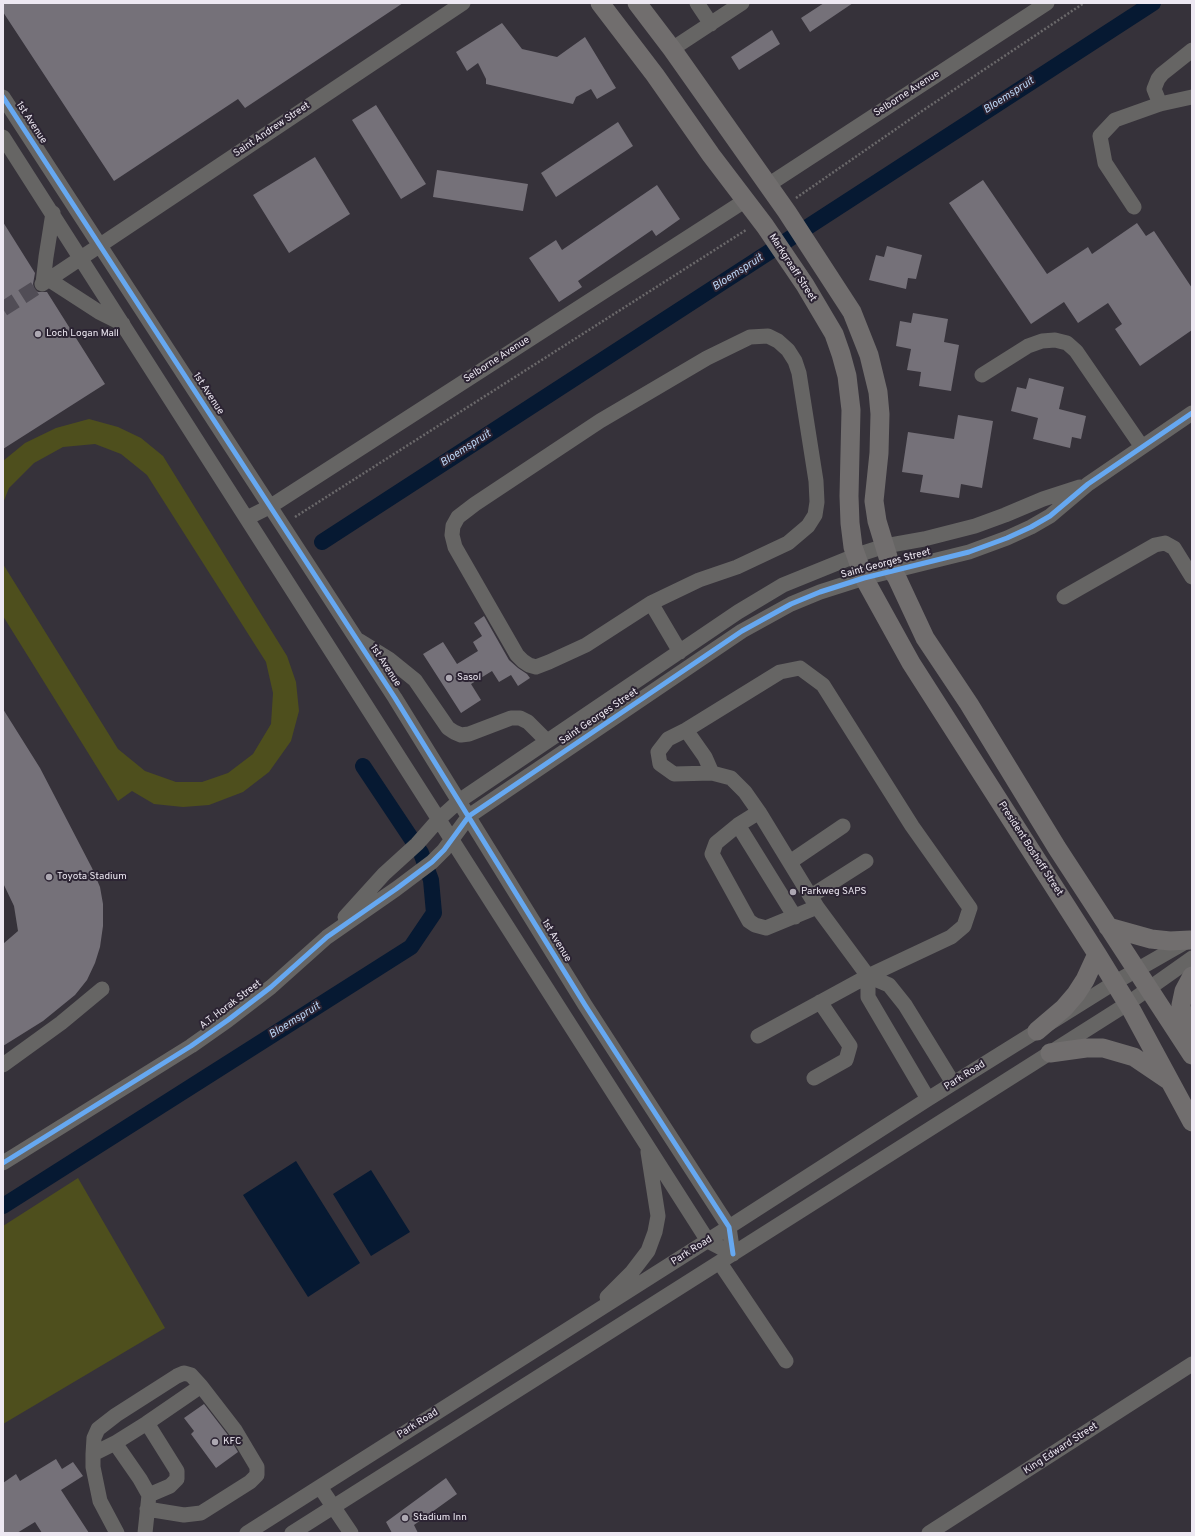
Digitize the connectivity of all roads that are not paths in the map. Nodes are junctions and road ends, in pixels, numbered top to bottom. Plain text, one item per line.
1 (463, 3) edge
2 (600, 3) edge
3 (637, 3) edge
4 (697, 3) edge
5 (742, 3) edge
6 (1047, 3) edge
7 (710, 24) junction
8 (672, 49) junction
9 (1192, 50) edge
10 (655, 75) junction
11 (3, 97) edge
12 (1192, 97) edge
13 (1160, 104) junction
14 (3, 137) edge
15 (768, 185) junction
16 (746, 200) junction
17 (1134, 207) dead end
18 (53, 213) junction
19 (99, 245) junction
20 (81, 258) junction
21 (45, 282) junction
22 (123, 324) junction
23 (982, 375) dead end
24 (1192, 413) edge
25 (1142, 447) junction
26 (1088, 484) junction
27 (271, 506) junction
28 (247, 518) junction
29 (884, 546) junction
30 (856, 555) junction
31 (892, 570) junction
32 (1192, 577) edge
33 (864, 578) junction
34 (1064, 596) dead end
35 (651, 603) junction
36 (357, 640) junction
37 (680, 652) junction
38 (686, 730) junction
39 (547, 741) junction
40 (712, 773) junction
41 (459, 801) junction
42 (759, 812) junction
43 (469, 816) junction
44 (439, 819) junction
45 (738, 825) junction
46 (843, 826) dead end
47 (451, 839) junction
48 (866, 860) dead end
49 (790, 862) junction
50 (814, 901) junction
51 (795, 917) junction
52 (1108, 927) junction
53 (327, 937) junction
54 (1191, 939) edge
55 (1098, 954) junction
56 (1192, 958) edge
57 (1137, 969) junction
58 (868, 976) junction
59 (1192, 976) edge
60 (1114, 983) junction
61 (1149, 988) junction
62 (102, 989) dead end
63 (820, 1002) junction
64 (1127, 1004) junction
65 (1037, 1031) junction
66 (758, 1036) dead end
67 (1050, 1053) junction
68 (1191, 1053) edge
69 (3, 1065) edge
70 (814, 1078) dead end
71 (1169, 1081) junction
72 (953, 1083) junction
73 (928, 1099) junction
74 (1192, 1122) edge
75 (647, 1146) junction
76 (3, 1163) edge
77 (730, 1227) junction
78 (708, 1241) junction
79 (733, 1254) junction
80 (720, 1263) junction
81 (586, 1318) junction
82 (786, 1361) dead end
83 (1192, 1364) edge
84 (201, 1386) junction
85 (147, 1423) junction
86 (115, 1443) junction
87 (93, 1454) junction
88 (320, 1486) junction
89 (148, 1502) junction
90 (334, 1507) junction
91 (117, 1533) edge
92 (145, 1533) edge
93 (247, 1533) edge
94 (292, 1533) edge
95 (351, 1533) edge
96 (929, 1533) edge

1 - 19 street, Saint Andrew Street
2 - 10 main road, Markgraaff Street
3 - 8 main road
4 - 7 street
5 - 7 street
6 - 15 street, Selborne Avenue
7 - 8 street
8 - 10 main road
8 - 15 main road
9 - 13 street
10 - 16 main road, Markgraaff Street
11 - 19 street, 1st Avenue
12 - 13 street
13 - 17 street
14 - 18 street
15 - 29 main road
16 - 27 street, Selborne Avenue
16 - 30 main road, Markgraaff Street
18 - 20 street
18 - 21 street
19 - 20 street, Saint Andrew Street
19 - 27 street, 1st Avenue
20 - 21 street, Saint Andrew Street
20 - 22 street
21 - 22 street
22 - 28 street
23 - 25 street
24 - 25 street, Saint Georges Street
25 - 26 street, Saint Georges Street
26 - 29 street, Saint Georges Street
26 - 31 street, Saint Georges Street
27 - 28 street, Selborne Avenue
27 - 36 street, 1st Avenue
28 - 44 street
29 - 30 street, Saint Georges Street
29 - 31 main road
30 - 33 main road, Markgraaff Street
30 - 37 street, Saint Georges Street
31 - 33 street, Saint Georges Street
31 - 52 main road
32 - 34 street
33 - 43 street, Saint Georges Street
33 - 55 main road, President Boshoff Street
35 - 35 street
35 - 37 street
36 - 39 street
36 - 41 street, 1st Avenue
37 - 39 street, Saint Georges Street
38 - 40 street
38 - 40 street
38 - 58 street
39 - 41 street, Saint Georges Street
40 - 42 street
41 - 43 street, 1st Avenue
41 - 44 street, Saint Georges Street
42 - 45 street
42 - 49 street
43 - 47 street, Saint Georges Street
43 - 77 street, 1st Avenue
44 - 47 street
44 - 53 street, A.T. Horak Street
45 - 51 street
45 - 51 street
46 - 49 street
47 - 53 street, A.T. Horak Street
47 - 75 street
48 - 50 street
49 - 50 street
50 - 51 street
50 - 58 street
52 - 54 main road
52 - 57 main road
53 - 76 street, A.T. Horak Street
54 - 57 street, Park Road
55 - 60 main road, President Boshoff Street
55 - 65 main road
56 - 61 street
57 - 60 street, Park Road
57 - 61 main road
58 - 63 street
58 - 72 street
58 - 73 street
59 - 68 main road
60 - 64 main road, President Boshoff Street
60 - 65 street, Park Road
61 - 64 street
61 - 68 main road
62 - 69 street
63 - 66 street
63 - 70 street
64 - 67 street
64 - 71 main road, President Boshoff Street
65 - 72 street, Park Road
67 - 71 main road
67 - 79 street
71 - 74 main road, President Boshoff Street
72 - 73 street, Park Road
73 - 77 street, Park Road
75 - 78 street
75 - 81 street
77 - 78 street, Park Road
77 - 79 street, 1st Avenue
78 - 79 street
78 - 81 street, Park Road
79 - 80 street
80 - 82 street
80 - 90 street
81 - 88 street, Park Road
83 - 96 street, King Edward Street
84 - 85 street
84 - 87 street
84 - 89 street
85 - 86 street
85 - 89 street
86 - 87 street
86 - 89 street
87 - 91 street
88 - 90 street
88 - 93 street, Park Road
89 - 92 street
90 - 94 street
90 - 95 street

